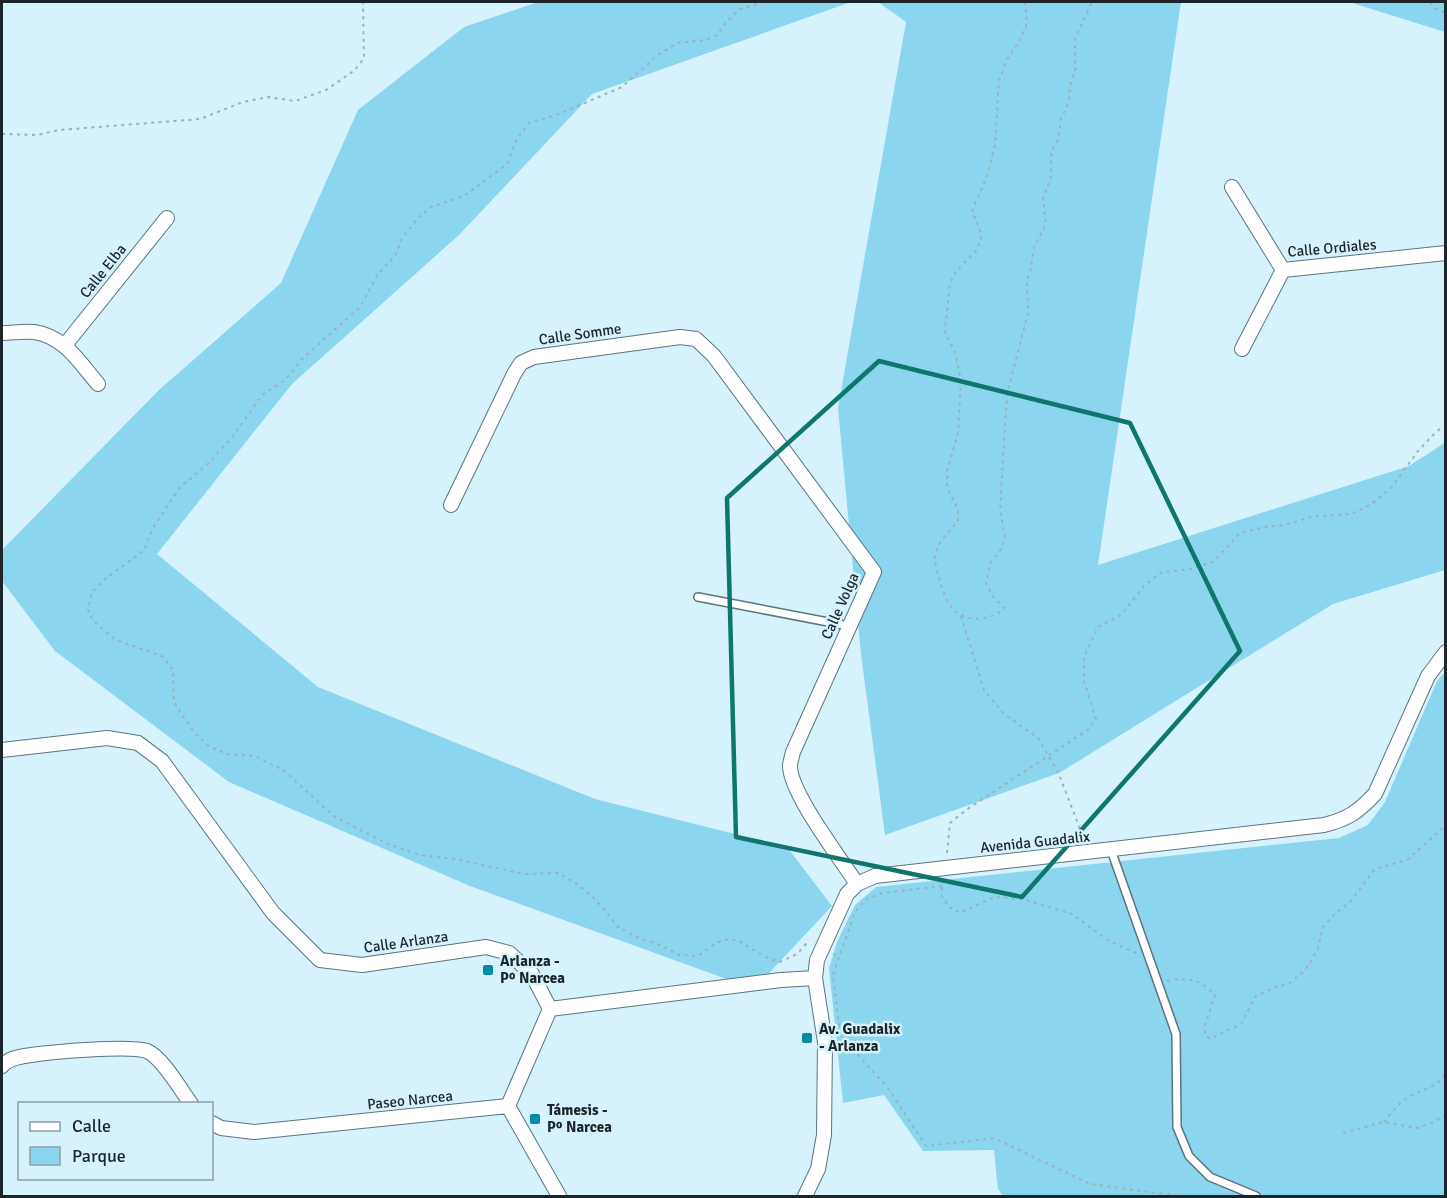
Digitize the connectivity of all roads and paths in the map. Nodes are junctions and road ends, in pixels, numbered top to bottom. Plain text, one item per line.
1 (363, 2) edge
2 (764, 2) edge
3 (1025, 2) edge
4 (1092, 2) edge
5 (1430, 2) edge
6 (1446, 14) edge
7 (2, 134) edge
8 (1232, 187) dead end
9 (167, 218) dead end
10 (1446, 253) edge
11 (1283, 270) junction
12 (2, 333) edge
13 (696, 339) joint
14 (65, 345) junction
15 (1242, 349) dead end
16 (98, 384) dead end
17 (1446, 426) edge
18 (451, 505) dead end
19 (698, 597) dead end
20 (961, 616) junction
21 (849, 626) junction
22 (1446, 652) edge
23 (2, 750) edge
24 (1049, 756) junction
25 (1446, 825) edge
26 (1111, 850) junction
27 (1089, 852) junction
28 (945, 868) junction
29 (857, 884) junction
30 (942, 886) junction
31 (822, 950) junction
32 (838, 956) junction
33 (1149, 958) junction
34 (815, 978) junction
35 (1158, 983) junction
36 (550, 1009) junction
37 (2, 1066) edge
38 (1446, 1072) edge
39 (190, 1102) edge
40 (508, 1106) junction
41 (1446, 1114) edge
42 (1383, 1122) junction
43 (213, 1124) edge
44 (1343, 1133) dead end
45 (560, 1197) edge
46 (805, 1197) edge
47 (1179, 1197) edge
48 (1256, 1197) edge

1 - 7 path
2 - 31 path
3 - 20 path
4 - 20 path
5 - 6 path
8 - 11 street, Calle Ordiales
9 - 14 street, Calle Elba
10 - 11 street, Calle Ordiales
11 - 15 street
12 - 14 street
13 - 18 street, Calle Somme
13 - 21 street, Calle Volga
14 - 16 street
17 - 24 path
19 - 21 lane
20 - 24 path
21 - 29 street, Calle Volga
22 - 26 street, Avenida Guadalix
23 - 36 street, Calle Arlanza
24 - 27 path
24 - 28 path
25 - 35 path
26 - 27 street, Avenida Guadalix
26 - 33 lane
27 - 28 street, Avenida Guadalix
28 - 29 street, Avenida Guadalix
28 - 30 path
29 - 31 street
30 - 32 path
30 - 33 path
31 - 32 path
31 - 34 street
32 - 47 path
33 - 35 lane
34 - 36 street
34 - 46 street
35 - 48 lane
36 - 40 street
37 - 39 street
38 - 42 path
40 - 43 street, Paseo Narcea
40 - 45 street
41 - 42 path
42 - 44 path

